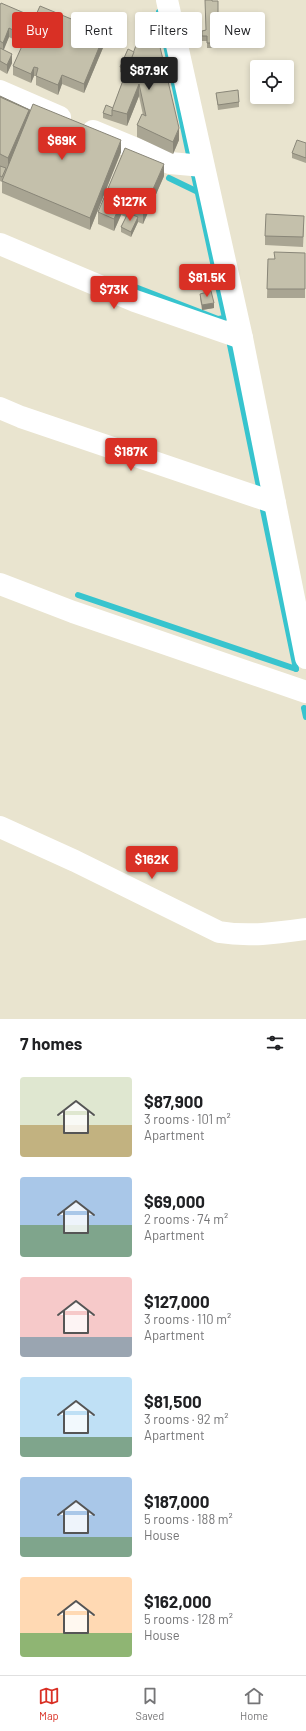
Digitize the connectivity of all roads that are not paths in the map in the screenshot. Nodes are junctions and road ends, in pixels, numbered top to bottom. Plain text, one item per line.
1 (167, 0) edge
2 (0, 91) edge
3 (203, 166) junction
4 (0, 244) edge
5 (242, 338) junction
6 (0, 408) edge
7 (275, 503) junction
8 (0, 584) edge
9 (306, 658) edge
10 (306, 692) edge
11 (0, 827) edge
12 (306, 929) edge

1 - 3 street
2 - 3 street
3 - 5 street
4 - 5 street
5 - 7 street
6 - 7 street
7 - 9 street
8 - 10 street
11 - 12 street

